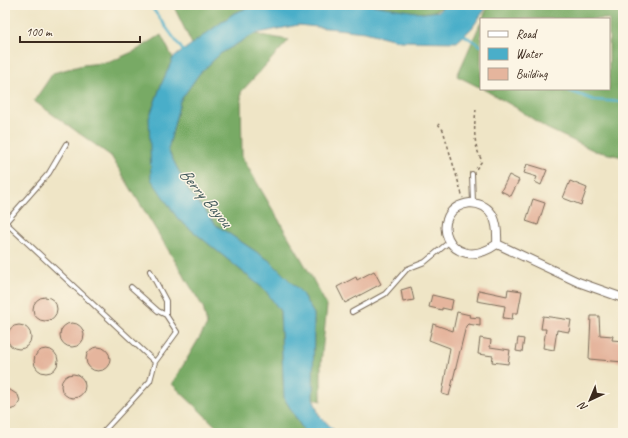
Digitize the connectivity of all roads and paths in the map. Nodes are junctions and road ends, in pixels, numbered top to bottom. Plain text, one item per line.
1 (476, 109) dead end
2 (438, 124) dead end
3 (66, 144) dead end
4 (472, 174) joint
5 (469, 203) junction
6 (5, 223) edge
7 (449, 242) junction
8 (497, 244) junction
9 (150, 271) dead end
10 (132, 287) dead end
11 (623, 298) edge
12 (352, 312) dead end
13 (166, 315) junction
14 (155, 362) junction
15 (102, 433) edge

1 - 4 path
2 - 5 path
3 - 6 lane
4 - 5 lane
5 - 7 street
5 - 8 street
6 - 14 lane
7 - 8 street
7 - 12 lane
8 - 11 street
9 - 13 lane
10 - 13 lane
13 - 14 lane
14 - 15 lane

